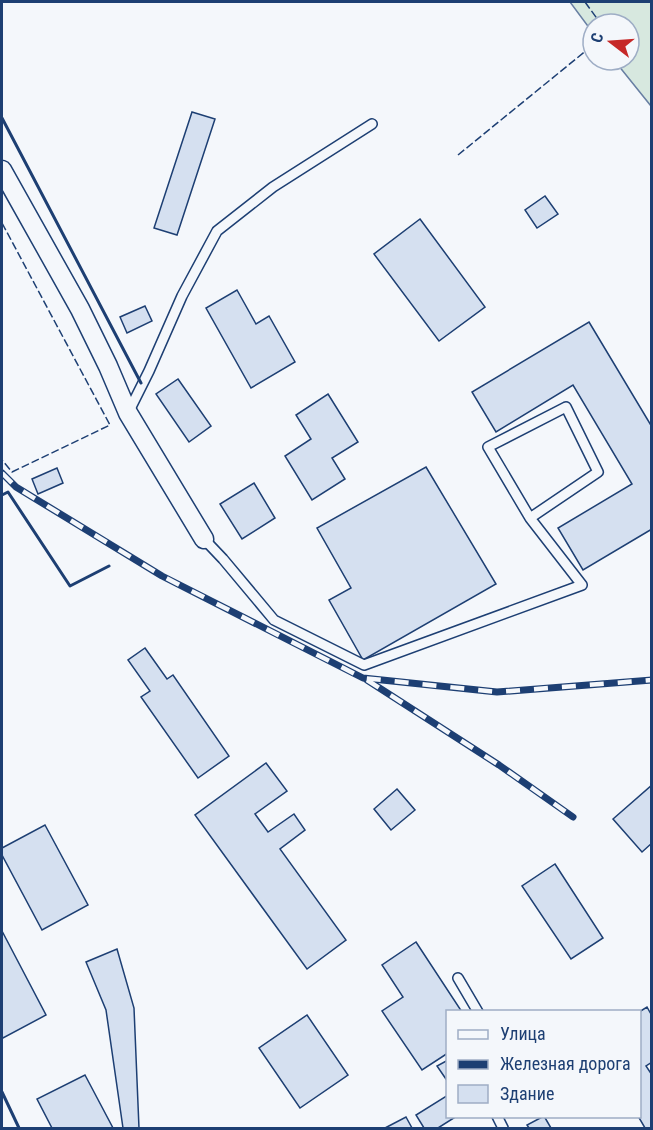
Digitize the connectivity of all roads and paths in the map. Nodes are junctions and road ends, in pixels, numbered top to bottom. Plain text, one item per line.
1 (372, 124) dead end
2 (2, 170) edge
3 (128, 414) junction
4 (530, 518) junction
5 (204, 539) joint
6 (458, 978) dead end
7 (477, 1010) edge

1 - 3 lane
2 - 3 street
3 - 5 street
4 - 4 lane
4 - 5 lane
6 - 7 lane

